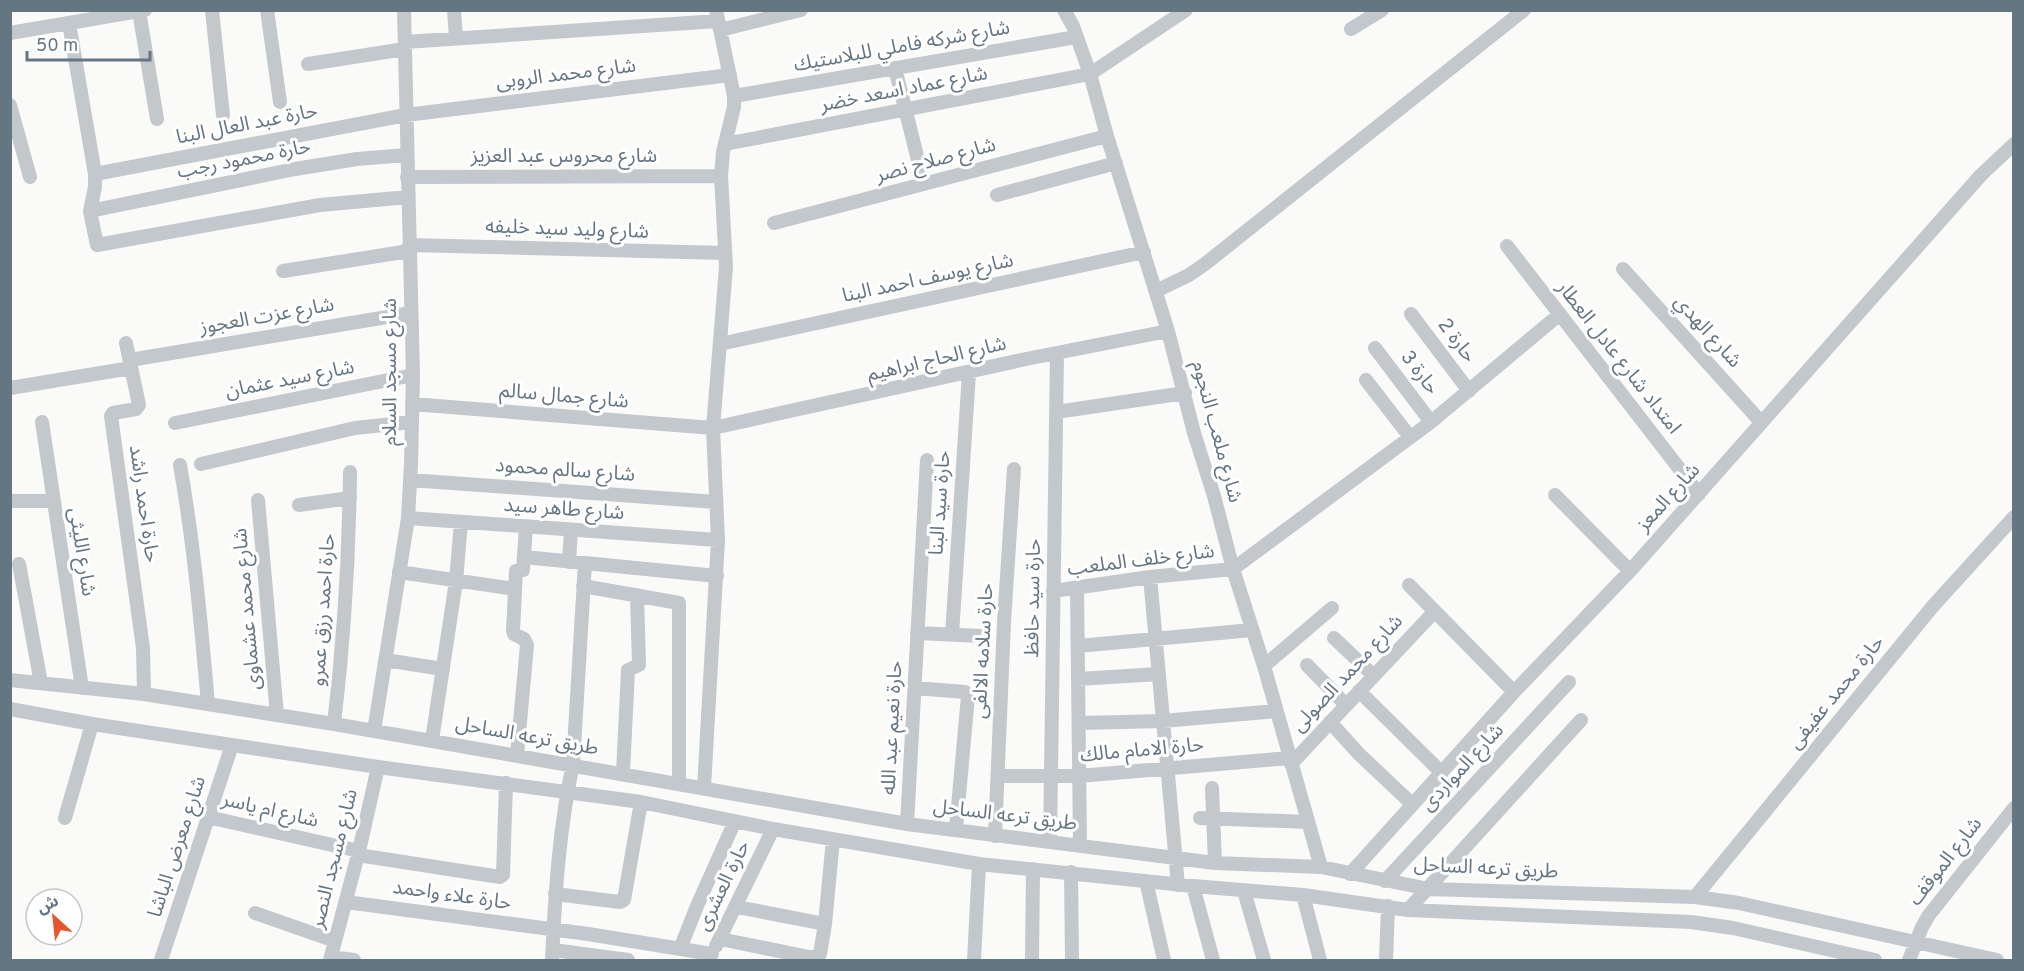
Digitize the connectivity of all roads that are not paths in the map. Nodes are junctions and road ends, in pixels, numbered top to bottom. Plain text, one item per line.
1 (212, 10) edge
2 (267, 10) edge
3 (404, 10) edge
4 (454, 10) edge
5 (801, 10) edge
6 (1064, 10) edge
7 (1186, 10) edge
8 (1382, 10) edge
9 (1524, 10) edge
10 (142, 11) edge
11 (718, 21) edge
12 (69, 23) junction
13 (1351, 30) dead end
14 (10, 33) edge
15 (1076, 38) junction
16 (456, 39) junction
17 (405, 45) junction
18 (308, 64) dead end
19 (895, 68) junction
20 (1090, 74) junction
21 (730, 75) junction
22 (734, 96) junction
23 (280, 102) dead end
24 (10, 105) edge
25 (905, 109) junction
26 (223, 115) dead end
27 (406, 115) junction
28 (157, 119) dead end
29 (1107, 136) junction
30 (725, 144) junction
31 (2013, 144) edge
32 (407, 155) junction
33 (1116, 163) junction
34 (95, 174) junction
35 (721, 176) junction
36 (30, 177) dead end
37 (408, 177) junction
38 (924, 184) junction
39 (997, 195) dead end
40 (408, 197) junction
41 (90, 211) junction
42 (774, 223) dead end
43 (1506, 246) dead end
44 (409, 248) junction
45 (1144, 252) junction
46 (725, 253) junction
47 (1623, 269) dead end
48 (283, 271) dead end
49 (1156, 291) junction
50 (411, 313) junction
51 (1412, 314) dead end
52 (1560, 314) junction
53 (1168, 330) junction
54 (126, 343) dead end
55 (720, 344) junction
56 (1375, 348) dead end
57 (1057, 354) junction
58 (131, 364) junction
59 (969, 374) junction
60 (413, 375) junction
61 (1366, 380) dead end
62 (10, 388) edge
63 (1470, 391) junction
64 (1185, 393) junction
65 (412, 404) junction
66 (1056, 412) junction
67 (42, 422) dead end
68 (412, 422) junction
69 (1431, 422) junction
70 (1761, 422) junction
71 (175, 423) dead end
72 (713, 428) junction
73 (1410, 438) junction
74 (927, 460) dead end
75 (201, 464) dead end
76 (180, 465) dead end
77 (1014, 469) dead end
78 (350, 472) dead end
79 (410, 480) junction
80 (1699, 494) junction
81 (1555, 495) dead end
82 (350, 498) junction
83 (258, 500) dead end
84 (10, 501) edge
85 (54, 501) junction
86 (716, 502) junction
87 (299, 505) dead end
88 (2013, 517) edge
89 (408, 518) junction
90 (462, 522) junction
91 (526, 527) junction
92 (571, 530) junction
93 (718, 540) junction
94 (524, 557) junction
95 (569, 562) junction
96 (585, 563) junction
97 (19, 564) dead end
98 (1233, 569) junction
99 (1630, 571) junction
100 (399, 572) junction
101 (717, 576) junction
102 (1150, 577) junction
103 (456, 581) junction
104 (1408, 585) dead end
105 (584, 586) junction
106 (1077, 587) junction
107 (515, 589) junction
108 (1053, 591) junction
109 (637, 595) junction
110 (1332, 608) dead end
111 (1435, 611) junction
112 (1252, 630) junction
113 (917, 633) junction
114 (952, 635) junction
115 (981, 636) dead end
116 (1334, 638) dead end
117 (1156, 639) junction
118 (1078, 646) junction
119 (385, 660) junction
120 (1307, 665) dead end
121 (1264, 666) junction
122 (443, 669) junction
123 (1159, 674) junction
124 (1374, 676) junction
125 (1078, 679) junction
126 (10, 680) edge
127 (1569, 682) dead end
128 (40, 683) junction
129 (82, 688) junction
130 (915, 688) junction
131 (1359, 691) junction
132 (1514, 692) junction
133 (144, 694) junction
134 (208, 704) junction
135 (1346, 705) junction
136 (10, 709) edge
137 (1276, 711) junction
138 (277, 715) junction
139 (1581, 720) dead end
140 (1163, 722) junction
141 (1330, 722) junction
142 (1078, 723) junction
143 (92, 724) junction
144 (334, 724) junction
145 (374, 730) junction
146 (432, 740) junction
147 (232, 745) junction
148 (517, 755) junction
149 (1290, 761) junction
150 (573, 764) junction
151 (378, 767) junction
152 (1167, 768) junction
153 (1441, 772) junction
154 (622, 773) junction
155 (998, 776) junction
156 (1051, 776) junction
157 (1079, 776) junction
158 (506, 783) junction
159 (679, 784) junction
160 (704, 788) junction
161 (1212, 788) dead end
162 (567, 793) junction
163 (641, 802) junction
164 (1412, 804) junction
165 (2013, 808) edge
166 (208, 817) junction
167 (65, 818) dead end
168 (1207, 818) junction
169 (735, 821) junction
170 (1308, 822) junction
171 (907, 824) junction
172 (773, 829) junction
173 (956, 829) junction
174 (995, 836) junction
175 (833, 839) junction
176 (1050, 841) junction
177 (1080, 845) junction
178 (359, 853) junction
179 (1176, 858) junction
180 (1215, 863) junction
181 (979, 864) junction
182 (1321, 867) junction
183 (1033, 869) junction
184 (1071, 872) junction
185 (1350, 874) junction
186 (1146, 881) junction
187 (1385, 881) junction
188 (1178, 885) junction
189 (1193, 886) junction
190 (1429, 888) junction
191 (1244, 891) junction
192 (555, 894) junction
193 (1303, 894) junction
194 (1695, 897) junction
195 (346, 902) junction
196 (1388, 906) junction
197 (737, 907) junction
198 (1408, 910) junction
199 (255, 913) dead end
200 (825, 924) junction
201 (554, 929) junction
202 (720, 939) junction
203 (335, 941) junction
204 (1915, 944) junction
205 (680, 949) junction
206 (553, 955) edge
207 (710, 957) edge
208 (331, 958) edge
209 (161, 960) edge
210 (354, 960) edge
211 (628, 960) edge
212 (977, 960) edge
213 (1032, 960) edge
214 (1072, 960) edge
215 (1164, 960) edge
216 (1213, 960) edge
217 (1264, 960) edge
218 (1320, 960) edge
219 (1386, 960) edge
220 (1875, 960) edge
221 (1909, 960) edge
222 (1997, 960) edge

1 - 26 street
2 - 23 street
3 - 17 street, شارع مسجد السلام
4 - 16 street
5 - 11 street
6 - 15 street, شارع ملعب النجوم
7 - 20 street
8 - 13 street
9 - 49 street
10 - 12 street
10 - 28 street
11 - 16 street
11 - 21 street
12 - 14 street
12 - 34 street
15 - 19 street, شارع شركه فاملي للبلاستيك
15 - 20 street, شارع ملعب النجوم
16 - 17 street
17 - 18 street
17 - 27 street, شارع مسجد السلام
19 - 22 street, شارع شركه فاملي للبلاستيك
19 - 25 street
20 - 25 street, شارع عماد اسعد خضر
20 - 29 street, شارع ملعب النجوم
21 - 22 street
21 - 27 street, شارع محمد الروبى
22 - 30 street
24 - 36 street
25 - 30 street, شارع عماد اسعد خضر
25 - 38 street
27 - 32 street, شارع مسجد السلام
27 - 34 street, حارة عبد العال البنا
29 - 33 street, شارع ملعب النجوم
29 - 38 street, شارع صلاح نصر
30 - 35 street
31 - 70 street, شارع المعز
32 - 37 street, شارع مسجد السلام
32 - 41 street, حارة محمود رجب
33 - 39 street
33 - 45 street, شارع ملعب النجوم
34 - 41 street
35 - 37 street, شارع محروس عبد العزيز
35 - 46 street
37 - 40 street, شارع مسجد السلام
38 - 42 street, شارع صلاح نصر
40 - 41 street
40 - 44 street, شارع مسجد السلام
43 - 52 street, امتداد شارع عادل العطار
44 - 46 street, شارع وليد سيد خليفه
44 - 48 street, شارع وليد سيد خليفه
44 - 50 street, شارع مسجد السلام
45 - 49 street, شارع ملعب النجوم
45 - 55 street, شارع يوسف احمد البنا
46 - 55 street
47 - 70 street, شارع الهدي
49 - 53 street, شارع ملعب النجوم
50 - 58 street, شارع عزت العجوز
50 - 60 street, شارع مسجد السلام
51 - 63 street, حارة 2
52 - 63 street
52 - 80 street, امتداد شارع عادل العطار
53 - 57 street, شارع الحاج ابراهيم
53 - 64 street, شارع ملعب النجوم
54 - 58 street, حارة احمد راشد
55 - 72 street
56 - 69 street, حارة 3
57 - 59 street, شارع الحاج ابراهيم
57 - 66 street, حارة سيد حافظ
58 - 62 street, شارع عزت العجوز
58 - 133 street, حارة احمد راشد
59 - 72 street, شارع الحاج ابراهيم
59 - 114 street, حارة سيد البنا
60 - 65 street, شارع مسجد السلام
60 - 71 street, شارع سيد عثمان
61 - 73 street
63 - 69 street
64 - 66 street
64 - 98 street, شارع ملعب النجوم
65 - 68 street, شارع مسجد السلام
65 - 72 street, شارع جمال سالم
66 - 108 street, حارة سيد حافظ
67 - 85 street, شارع الليثى
68 - 75 street
68 - 79 street, شارع مسجد السلام
69 - 73 street
70 - 80 street, شارع المعز
72 - 86 street
73 - 98 street
74 - 113 street, حارة نعيم عبد الله
76 - 134 street
77 - 155 street, حارة سلامه الالفى
78 - 82 street, حارة احمد رزق عمرو
79 - 86 street, شارع سالم محمود
79 - 89 street, شارع مسجد السلام
80 - 99 street, شارع المعز
81 - 99 street
82 - 87 street
82 - 144 street, حارة احمد رزق عمرو
83 - 138 street, شارع محمد عشماوى
84 - 85 street
85 - 129 street, شارع الليثى
86 - 93 street
88 - 194 street, حارة محمد عفيفى
89 - 90 street, شارع طاهر سيد
89 - 100 street, شارع مسجد السلام
90 - 91 street, شارع طاهر سيد
90 - 103 street
91 - 92 street, شارع طاهر سيد
91 - 94 street
92 - 93 street, شارع طاهر سيد
92 - 95 street
93 - 101 street
94 - 95 street
94 - 107 street
95 - 96 street
96 - 101 street
96 - 105 street
97 - 128 street
98 - 102 street, شارع خلف الملعب
98 - 112 street, شارع ملعب النجوم
99 - 132 street, شارع المعز
100 - 103 street
100 - 119 street, شارع مسجد السلام
101 - 160 street
102 - 106 street, شارع خلف الملعب
102 - 117 street
103 - 107 street
103 - 122 street
104 - 111 street
105 - 109 street
105 - 150 street
106 - 108 street, شارع خلف الملعب
106 - 118 street
107 - 148 street
108 - 156 street, حارة سيد حافظ
109 - 154 street
109 - 159 street
110 - 121 street
111 - 124 street, شارع محمد الصولى
111 - 132 street
112 - 117 street
112 - 121 street, شارع ملعب النجوم
113 - 114 street
113 - 130 street, حارة نعيم عبد الله
114 - 115 street
116 - 124 street
117 - 118 street
117 - 123 street
118 - 125 street
119 - 122 street
119 - 145 street, شارع مسجد السلام
120 - 135 street
121 - 137 street, شارع ملعب النجوم
122 - 146 street
123 - 125 street
123 - 140 street
124 - 131 street, شارع محمد الصولى
125 - 142 street
126 - 128 street, طريق ترعه الساحل
127 - 187 street, شارع المواردى
128 - 129 street, طريق ترعه الساحل
129 - 133 street, طريق ترعه الساحل
130 - 171 street, حارة نعيم عبد الله
130 - 173 street
131 - 135 street, شارع محمد الصولى
131 - 153 street
132 - 153 street, شارع المعز
133 - 134 street, طريق ترعه الساحل
134 - 138 street, طريق ترعه الساحل
135 - 141 street, شارع محمد الصولى
136 - 143 street
137 - 140 street
137 - 149 street, شارع ملعب النجوم
138 - 144 street, طريق ترعه الساحل
139 - 190 street
140 - 142 street
140 - 152 street
141 - 149 street, شارع محمد الصولى
141 - 164 street
142 - 157 street
143 - 147 street
143 - 167 street
144 - 145 street, طريق ترعه الساحل
145 - 146 street, طريق ترعه الساحل
146 - 148 street, طريق ترعه الساحل
147 - 151 street
147 - 166 street, شارع معرض الباشا
148 - 150 street, طريق ترعه الساحل
149 - 152 street, حارة الامام مالك
149 - 170 street, شارع ملعب النجوم
150 - 154 street, طريق ترعه الساحل
150 - 162 street
151 - 158 street
151 - 178 street, شارع مسجد النصر
152 - 157 street, حارة الامام مالك
152 - 179 street
153 - 164 street, شارع المعز
154 - 159 street, طريق ترعه الساحل
155 - 156 street, حارة الامام مالك
155 - 174 street, حارة سلامه الالفى
156 - 157 street, حارة الامام مالك
156 - 176 street, حارة سيد حافظ
157 - 177 street
158 - 162 street
158 - 178 street, شارع ام ياسر
159 - 160 street, طريق ترعه الساحل
160 - 171 street, طريق ترعه الساحل
161 - 168 street
162 - 163 street
162 - 192 street
163 - 169 street
163 - 192 street
164 - 185 street, شارع المعز
165 - 204 street, شارع الموقف
166 - 178 street, شارع ام ياسر
166 - 209 street, شارع معرض الباشا
168 - 170 street
168 - 180 street
169 - 172 street
169 - 205 street
170 - 182 street, شارع ملعب النجوم
171 - 173 street, طريق ترعه الساحل
172 - 175 street
172 - 197 street, حارة العشرى
173 - 174 street, طريق ترعه الساحل
174 - 176 street, طريق ترعه الساحل
175 - 181 street
175 - 200 street
176 - 177 street, طريق ترعه الساحل
177 - 179 street, طريق ترعه الساحل
178 - 195 street, شارع مسجد النصر
179 - 180 street, طريق ترعه الساحل
179 - 188 street
180 - 182 street, طريق ترعه الساحل
181 - 183 street
181 - 212 street
182 - 185 street, طريق ترعه الساحل
183 - 184 street
183 - 213 street
184 - 186 street
184 - 214 street
185 - 187 street, طريق ترعه الساحل
186 - 188 street
186 - 215 street
187 - 190 street, طريق ترعه الساحل
188 - 189 street
189 - 191 street
189 - 216 street
190 - 194 street, طريق ترعه الساحل
190 - 198 street
191 - 193 street
191 - 217 street
192 - 201 street
193 - 196 street
193 - 218 street
194 - 204 street, طريق ترعه الساحل
195 - 201 street, حارة علاء واحمد
195 - 203 street, شارع مسجد النصر
196 - 198 street
196 - 219 street
197 - 200 street
197 - 202 street, حارة العشرى
198 - 220 street
199 - 203 street
200 - 202 street
201 - 205 street, حارة علاء واحمد
201 - 206 street
202 - 207 street, حارة العشرى
203 - 208 street, شارع مسجد النصر
204 - 221 street, شارع الموقف
204 - 222 street, طريق ترعه الساحل
205 - 207 street, حارة علاء واحمد
206 - 211 street
208 - 210 street

